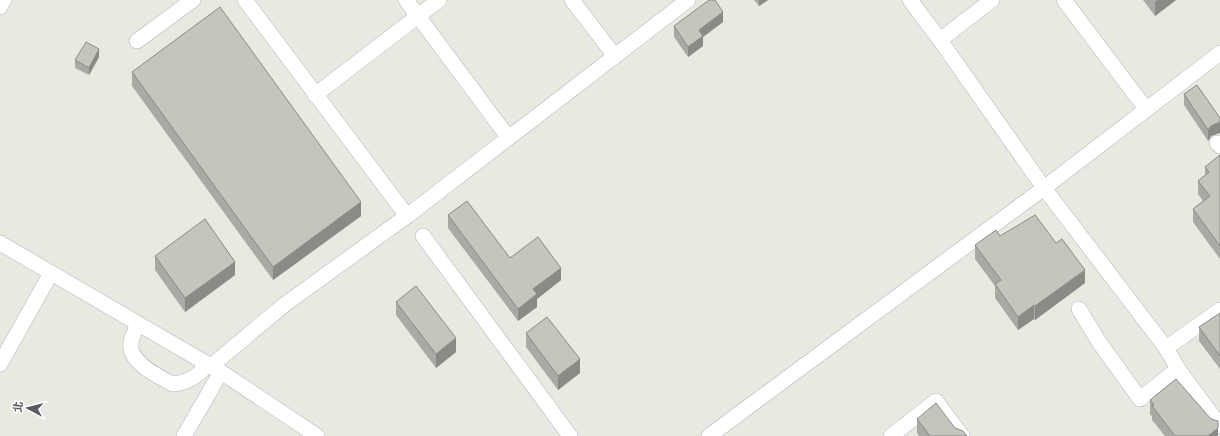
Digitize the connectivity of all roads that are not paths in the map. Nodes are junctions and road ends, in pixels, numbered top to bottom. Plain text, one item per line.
1 (4, 0) edge
2 (193, 0) edge
3 (245, 0) edge
4 (406, 0) edge
5 (439, 0) edge
6 (572, 0) edge
7 (688, 0) edge
8 (899, 0) edge
9 (910, 0) edge
10 (992, 0) edge
11 (1064, 0) edge
12 (0, 7) edge
13 (417, 16) junction
14 (137, 41) dead end
15 (934, 41) junction
16 (1220, 53) edge
17 (614, 55) junction
18 (315, 95) junction
19 (1146, 109) junction
20 (508, 137) junction
21 (1044, 188) junction
22 (407, 216) junction
23 (423, 236) dead end
24 (0, 243) edge
25 (51, 273) junction
26 (1079, 309) dead end
27 (1220, 310) edge
28 (138, 324) junction
29 (1166, 348) junction
30 (0, 364) edge
31 (213, 367) junction
32 (1178, 369) junction
33 (1220, 426) edge
34 (184, 436) edge
35 (317, 436) edge
36 (570, 436) edge
37 (709, 436) edge
38 (891, 436) edge
39 (962, 436) edge

1 - 12 lane
2 - 14 lane
3 - 18 lane
4 - 13 lane
5 - 13 lane
6 - 17 lane
7 - 17 lane
8 - 15 lane
9 - 15 lane
10 - 15 lane
11 - 19 lane
13 - 18 lane
13 - 20 lane
15 - 21 lane
16 - 19 lane
17 - 20 lane
18 - 22 lane
19 - 21 lane
20 - 22 lane
21 - 29 lane
21 - 37 lane
22 - 31 lane
23 - 36 lane
24 - 25 lane
25 - 28 lane
25 - 30 lane
26 - 32 lane
27 - 29 lane
28 - 31 lane
28 - 31 lane
29 - 32 lane
31 - 34 lane
31 - 35 lane
32 - 33 lane
38 - 39 lane

